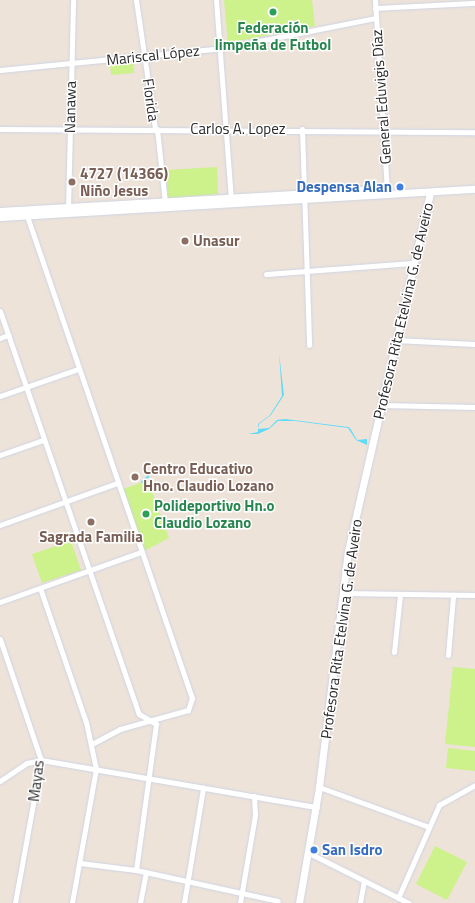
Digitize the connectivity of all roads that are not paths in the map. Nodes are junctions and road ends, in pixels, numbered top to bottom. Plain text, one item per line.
1 (73, 0) edge
2 (136, 0) edge
3 (216, 0) edge
4 (375, 0) edge
5 (475, 3) edge
6 (375, 8) junction
7 (376, 18) junction
8 (221, 48) junction
9 (144, 56) junction
10 (71, 63) junction
11 (0, 70) edge
12 (0, 129) edge
13 (70, 129) junction
14 (156, 129) junction
15 (226, 129) junction
16 (302, 129) junction
17 (383, 130) junction
18 (475, 132) edge
19 (475, 189) edge
20 (430, 192) junction
21 (386, 193) junction
22 (306, 196) junction
23 (231, 201) junction
24 (162, 204) junction
25 (68, 210) junction
26 (0, 211) edge
27 (26, 213) junction
28 (0, 217) edge
29 (413, 263) junction
30 (308, 270) junction
31 (266, 274) dead end
32 (0, 311) edge
33 (8, 335) junction
34 (0, 338) edge
35 (396, 340) junction
36 (474, 344) dead end
37 (309, 345) dead end
38 (78, 369) junction
39 (26, 387) junction
40 (0, 396) edge
41 (381, 405) junction
42 (475, 407) edge
43 (43, 440) junction
44 (0, 455) edge
45 (117, 484) junction
46 (66, 502) junction
47 (0, 525) edge
48 (141, 552) junction
49 (89, 571) junction
50 (40, 588) junction
51 (343, 593) junction
52 (400, 595) junction
53 (475, 595) edge
54 (454, 597) junction
55 (0, 602) edge
56 (0, 639) edge
57 (394, 652) dead end
58 (448, 655) dead end
59 (152, 720) junction
60 (92, 744) junction
61 (41, 760) junction
62 (96, 769) junction
63 (150, 778) junction
64 (0, 781) edge
65 (475, 785) edge
66 (319, 787) junction
67 (203, 788) junction
68 (254, 796) junction
69 (316, 807) junction
70 (429, 827) junction
71 (309, 853) junction
72 (80, 863) junction
73 (136, 870) junction
74 (146, 873) junction
75 (364, 880) junction
76 (188, 882) junction
77 (241, 894) junction
78 (398, 898) junction
79 (278, 901) dead end
80 (15, 903) edge
81 (72, 903) edge
82 (140, 903) edge
83 (184, 903) edge
84 (240, 903) edge
85 (299, 903) edge
86 (360, 903) edge
87 (409, 903) edge

1 - 10 street, Nanawa
2 - 9 street, Florida
3 - 8 street
4 - 6 street, General Eduvigis Díaz
5 - 6 street
6 - 7 street, General Eduvigis Díaz
7 - 8 street, Mariscal López
7 - 17 street, General Eduvigis Díaz
8 - 9 street, Mariscal López
8 - 15 street
9 - 10 street, Mariscal López
9 - 14 street, Florida
10 - 11 street, Mariscal López
10 - 13 street, Nanawa
12 - 13 street, Carlos A. Lopez
13 - 14 street, Carlos A. Lopez
13 - 25 street, Nanawa
14 - 15 street, Carlos A. Lopez
14 - 24 street, Florida
15 - 16 street, Carlos A. Lopez
15 - 23 street
16 - 17 street, Carlos A. Lopez
16 - 22 street
17 - 18 street, Carlos A. Lopez
17 - 21 street, General Eduvigis Díaz
19 - 20 street
20 - 21 street
20 - 29 street, Profesora Rita Etelvina G. de Aveiro
21 - 22 street
22 - 23 street
22 - 30 street
23 - 24 street
24 - 25 street
25 - 27 street
26 - 27 street
27 - 28 street
27 - 38 street
29 - 30 street
29 - 35 street, Profesora Rita Etelvina G. de Aveiro
30 - 31 street
30 - 37 street
32 - 33 street
33 - 34 street
33 - 39 street
35 - 36 street
35 - 41 street, Profesora Rita Etelvina G. de Aveiro
38 - 39 street
38 - 45 street
39 - 40 street
39 - 43 street
41 - 42 street
41 - 51 street, Profesora Rita Etelvina G. de Aveiro
43 - 44 street
43 - 46 street
45 - 46 street
45 - 48 street
46 - 47 street
46 - 49 street
48 - 49 street
48 - 59 street
49 - 50 street
49 - 59 street
50 - 55 street
50 - 60 street
51 - 52 street
51 - 66 street, Profesora Rita Etelvina G. de Aveiro
52 - 54 street
52 - 57 street
53 - 54 street
54 - 58 street
56 - 61 street, Mayas
59 - 60 street
59 - 63 street
60 - 62 street
61 - 62 street
61 - 64 street
61 - 80 street, Mayas
62 - 63 street
62 - 72 street
63 - 67 street
63 - 73 street
65 - 70 street
66 - 69 street, Profesora Rita Etelvina G. de Aveiro
66 - 70 street
67 - 68 street
67 - 76 street
68 - 69 street
68 - 77 street
69 - 71 street, Profesora Rita Etelvina G. de Aveiro
70 - 78 street
71 - 75 street
71 - 85 street, Profesora Rita Etelvina G. de Aveiro
72 - 73 street
72 - 81 street
73 - 74 street
74 - 76 street
74 - 82 street
75 - 78 street
75 - 86 street
76 - 77 street
76 - 83 street
77 - 79 street
77 - 84 street
78 - 87 street

